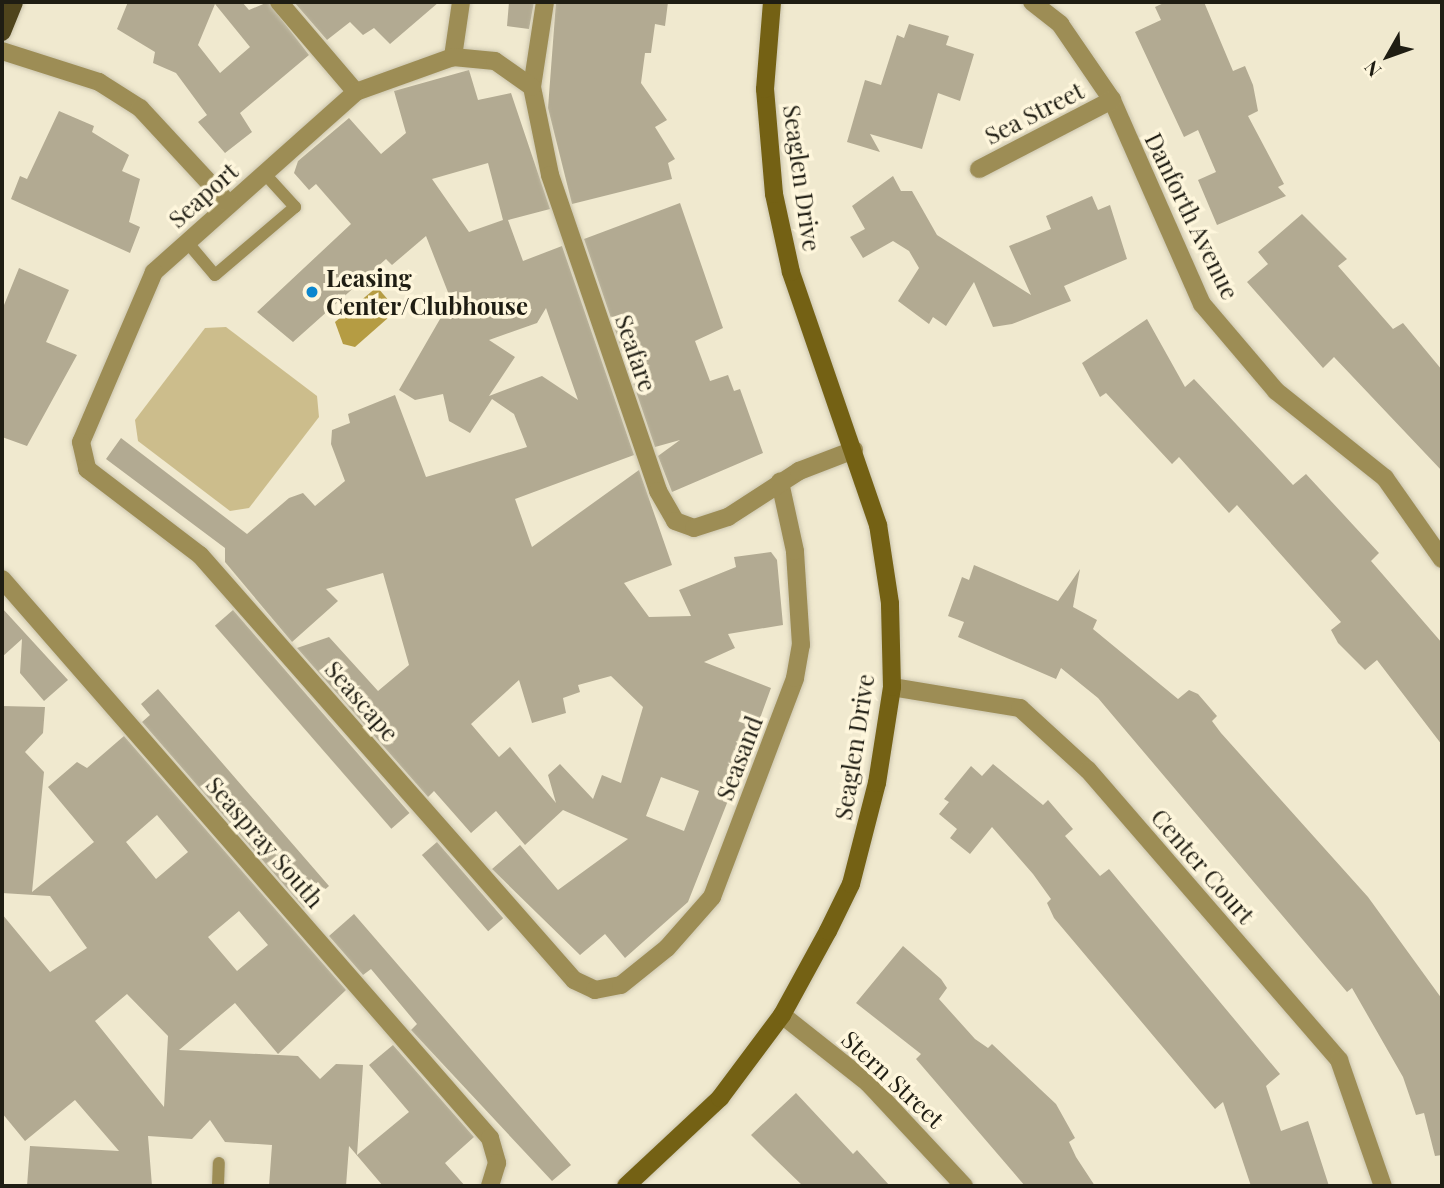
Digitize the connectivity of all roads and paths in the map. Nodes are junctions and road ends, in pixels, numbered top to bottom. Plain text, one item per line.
1 (15, 2) edge
2 (279, 2) edge
3 (461, 2) edge
4 (545, 2) edge
5 (772, 2) edge
6 (1032, 2) edge
7 (2, 32) edge
8 (2, 51) edge
9 (453, 57) junction
10 (532, 88) junction
11 (356, 92) junction
12 (1112, 100) junction
13 (979, 169) dead end
14 (264, 173) junction
15 (229, 204) junction
16 (187, 242) junction
17 (854, 450) junction
18 (82, 456) joint
19 (780, 482) junction
20 (1442, 559) edge
21 (2, 579) edge
22 (892, 687) junction
23 (595, 990) joint
24 (782, 1015) junction
25 (219, 1163) dead end
26 (218, 1186) edge
27 (490, 1186) edge
28 (626, 1186) edge
29 (964, 1186) edge
30 (1382, 1186) edge

1 - 7 main road
2 - 11 street
3 - 9 street
4 - 10 street, Seafare
5 - 17 street, Seaglen Drive
6 - 12 street, Danforth Avenue
8 - 15 street
9 - 10 street, Seaport
9 - 11 street, Seaport
10 - 19 street, Seafare
11 - 14 street, Seaport
12 - 13 street, Sea Street
12 - 20 street, Danforth Avenue
14 - 15 street, Seaport
14 - 16 lane
15 - 16 street, Seaport
16 - 18 street, Seaport
17 - 19 street, Seafare
17 - 22 street, Seaglen Drive
18 - 23 street, Seascape
19 - 23 street, Seasand
21 - 27 street, Seaspray South
22 - 24 street, Seaglen Drive
22 - 30 street, Center Court
24 - 28 street, Seaglen Drive
24 - 29 street, Stern Street
25 - 26 lane

